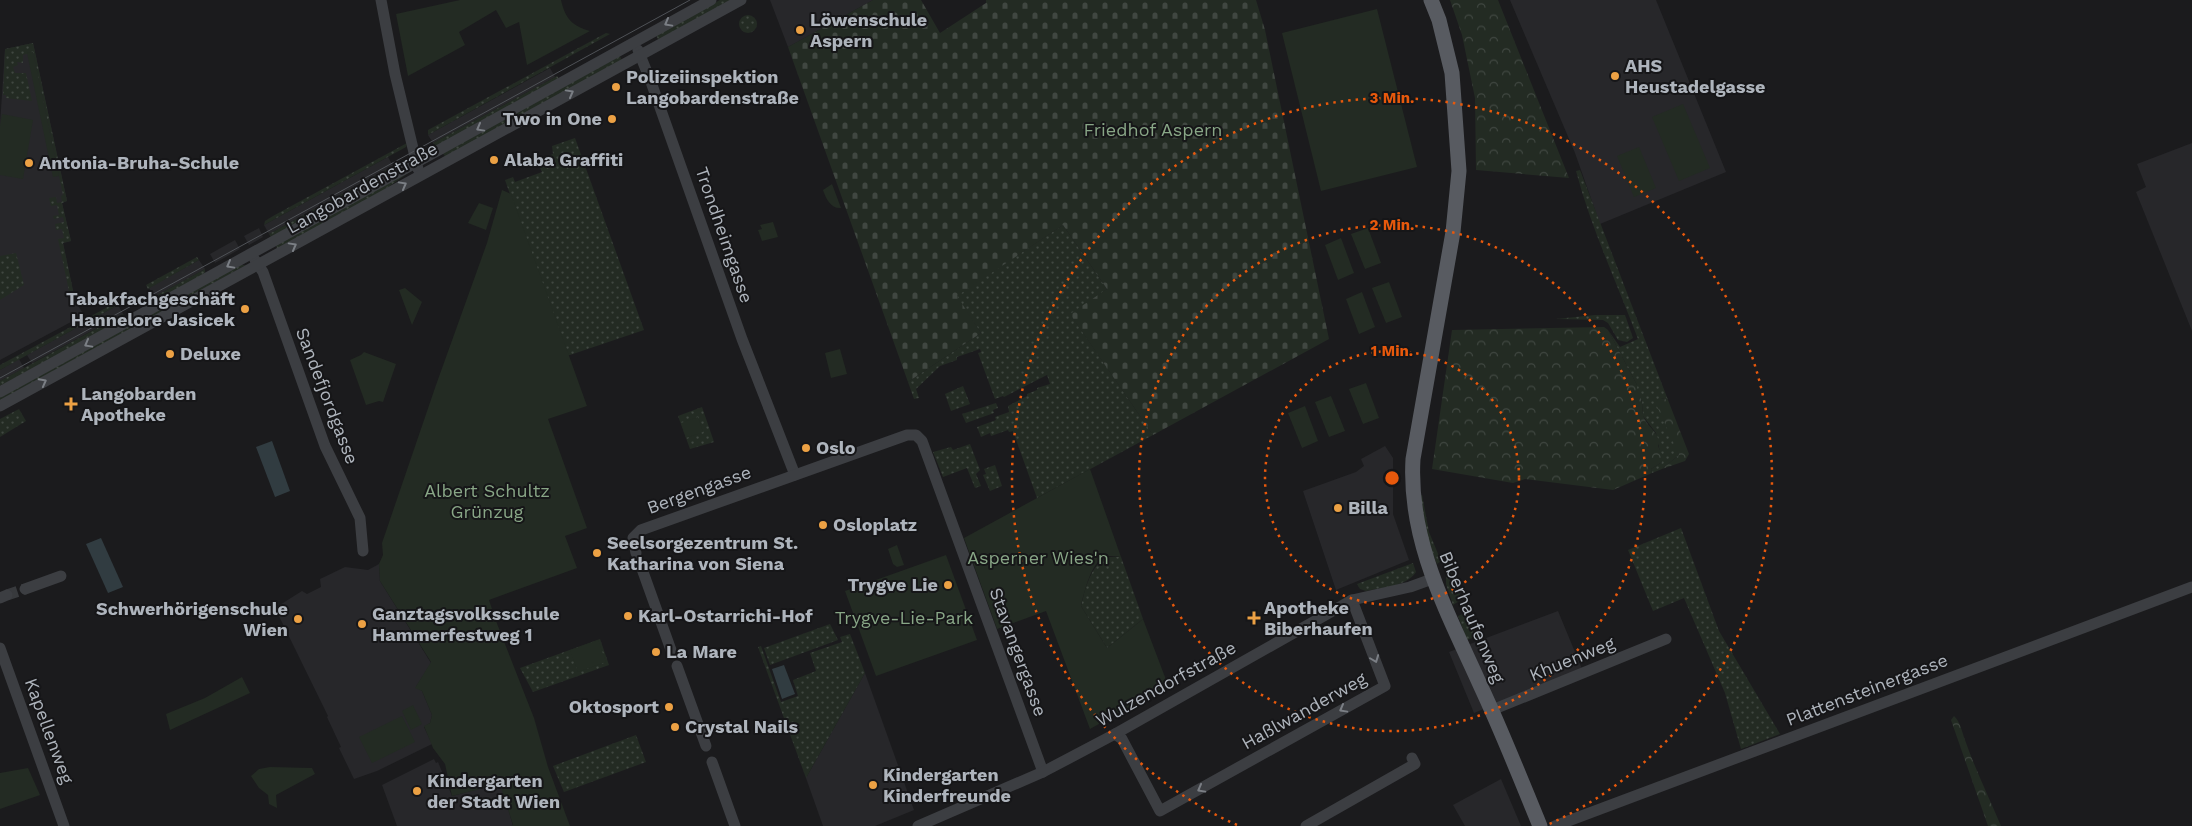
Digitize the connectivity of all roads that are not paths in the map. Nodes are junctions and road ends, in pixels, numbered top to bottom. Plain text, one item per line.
1 (382, 0) edge
2 (711, 0) edge
3 (741, 0) edge
4 (1431, 0) edge
5 (634, 42) junction
6 (640, 55) junction
7 (416, 163) junction
8 (420, 176) junction
9 (250, 255) junction
10 (259, 265) junction
11 (0, 392) edge
12 (0, 406) edge
13 (795, 475) junction
14 (364, 551) dead end
15 (636, 554) dead end
16 (642, 569) dead end
17 (61, 576) dead end
18 (1432, 579) junction
19 (2192, 586) edge
20 (25, 589) tunnel mouth
21 (1352, 600) junction
22 (1666, 640) dead end
23 (0, 648) edge
24 (671, 650) dead end
25 (677, 666) dead end
26 (1492, 710) junction
27 (1115, 734) junction
28 (706, 746) dead end
29 (1412, 758) dead end
30 (712, 762) dead end
31 (1043, 772) junction
32 (64, 826) edge
33 (735, 826) edge
34 (918, 826) edge
35 (1306, 826) edge
36 (1540, 826) edge
37 (1555, 826) edge

1 - 7 street
2 -> 5 street, Langobardenstraße
3 - 6 street, Langobardenstraße
4 - 18 main road, Biberhaufenweg
5 - 6 street, Trondheimgasse
5 -> 7 street, Langobardenstraße
8 -> 6 street, Langobardenstraße
6 - 13 street, Trondheimgasse
7 - 8 street
7 - 9 street, Langobardenstraße
10 -> 8 street, Langobardenstraße
9 - 10 street, Sandefjordgasse
9 -> 11 street, Langobardenstraße
12 -> 10 street, Langobardenstraße
10 - 14 street, Sandefjordgasse
13 - 15 street, Bergengasse
13 - 31 street, Stavangergasse
16 - 24 street
17 - 20 street
18 - 21 street, Wulzendorfstraße
18 - 26 main road, Biberhaufenweg
19 - 37 street, Plattensteinergasse
21 - 27 street, Wulzendorfstraße
21 -> 27 street, Haßlwanderweg
22 - 26 street, Khuenweg
23 - 32 street, Kapellenweg
25 - 28 street
26 - 36 main road, Biberhaufenweg
27 - 31 street, Wulzendorfstraße
29 - 35 street
30 - 33 street
31 - 34 street, Wulzendorfstraße

